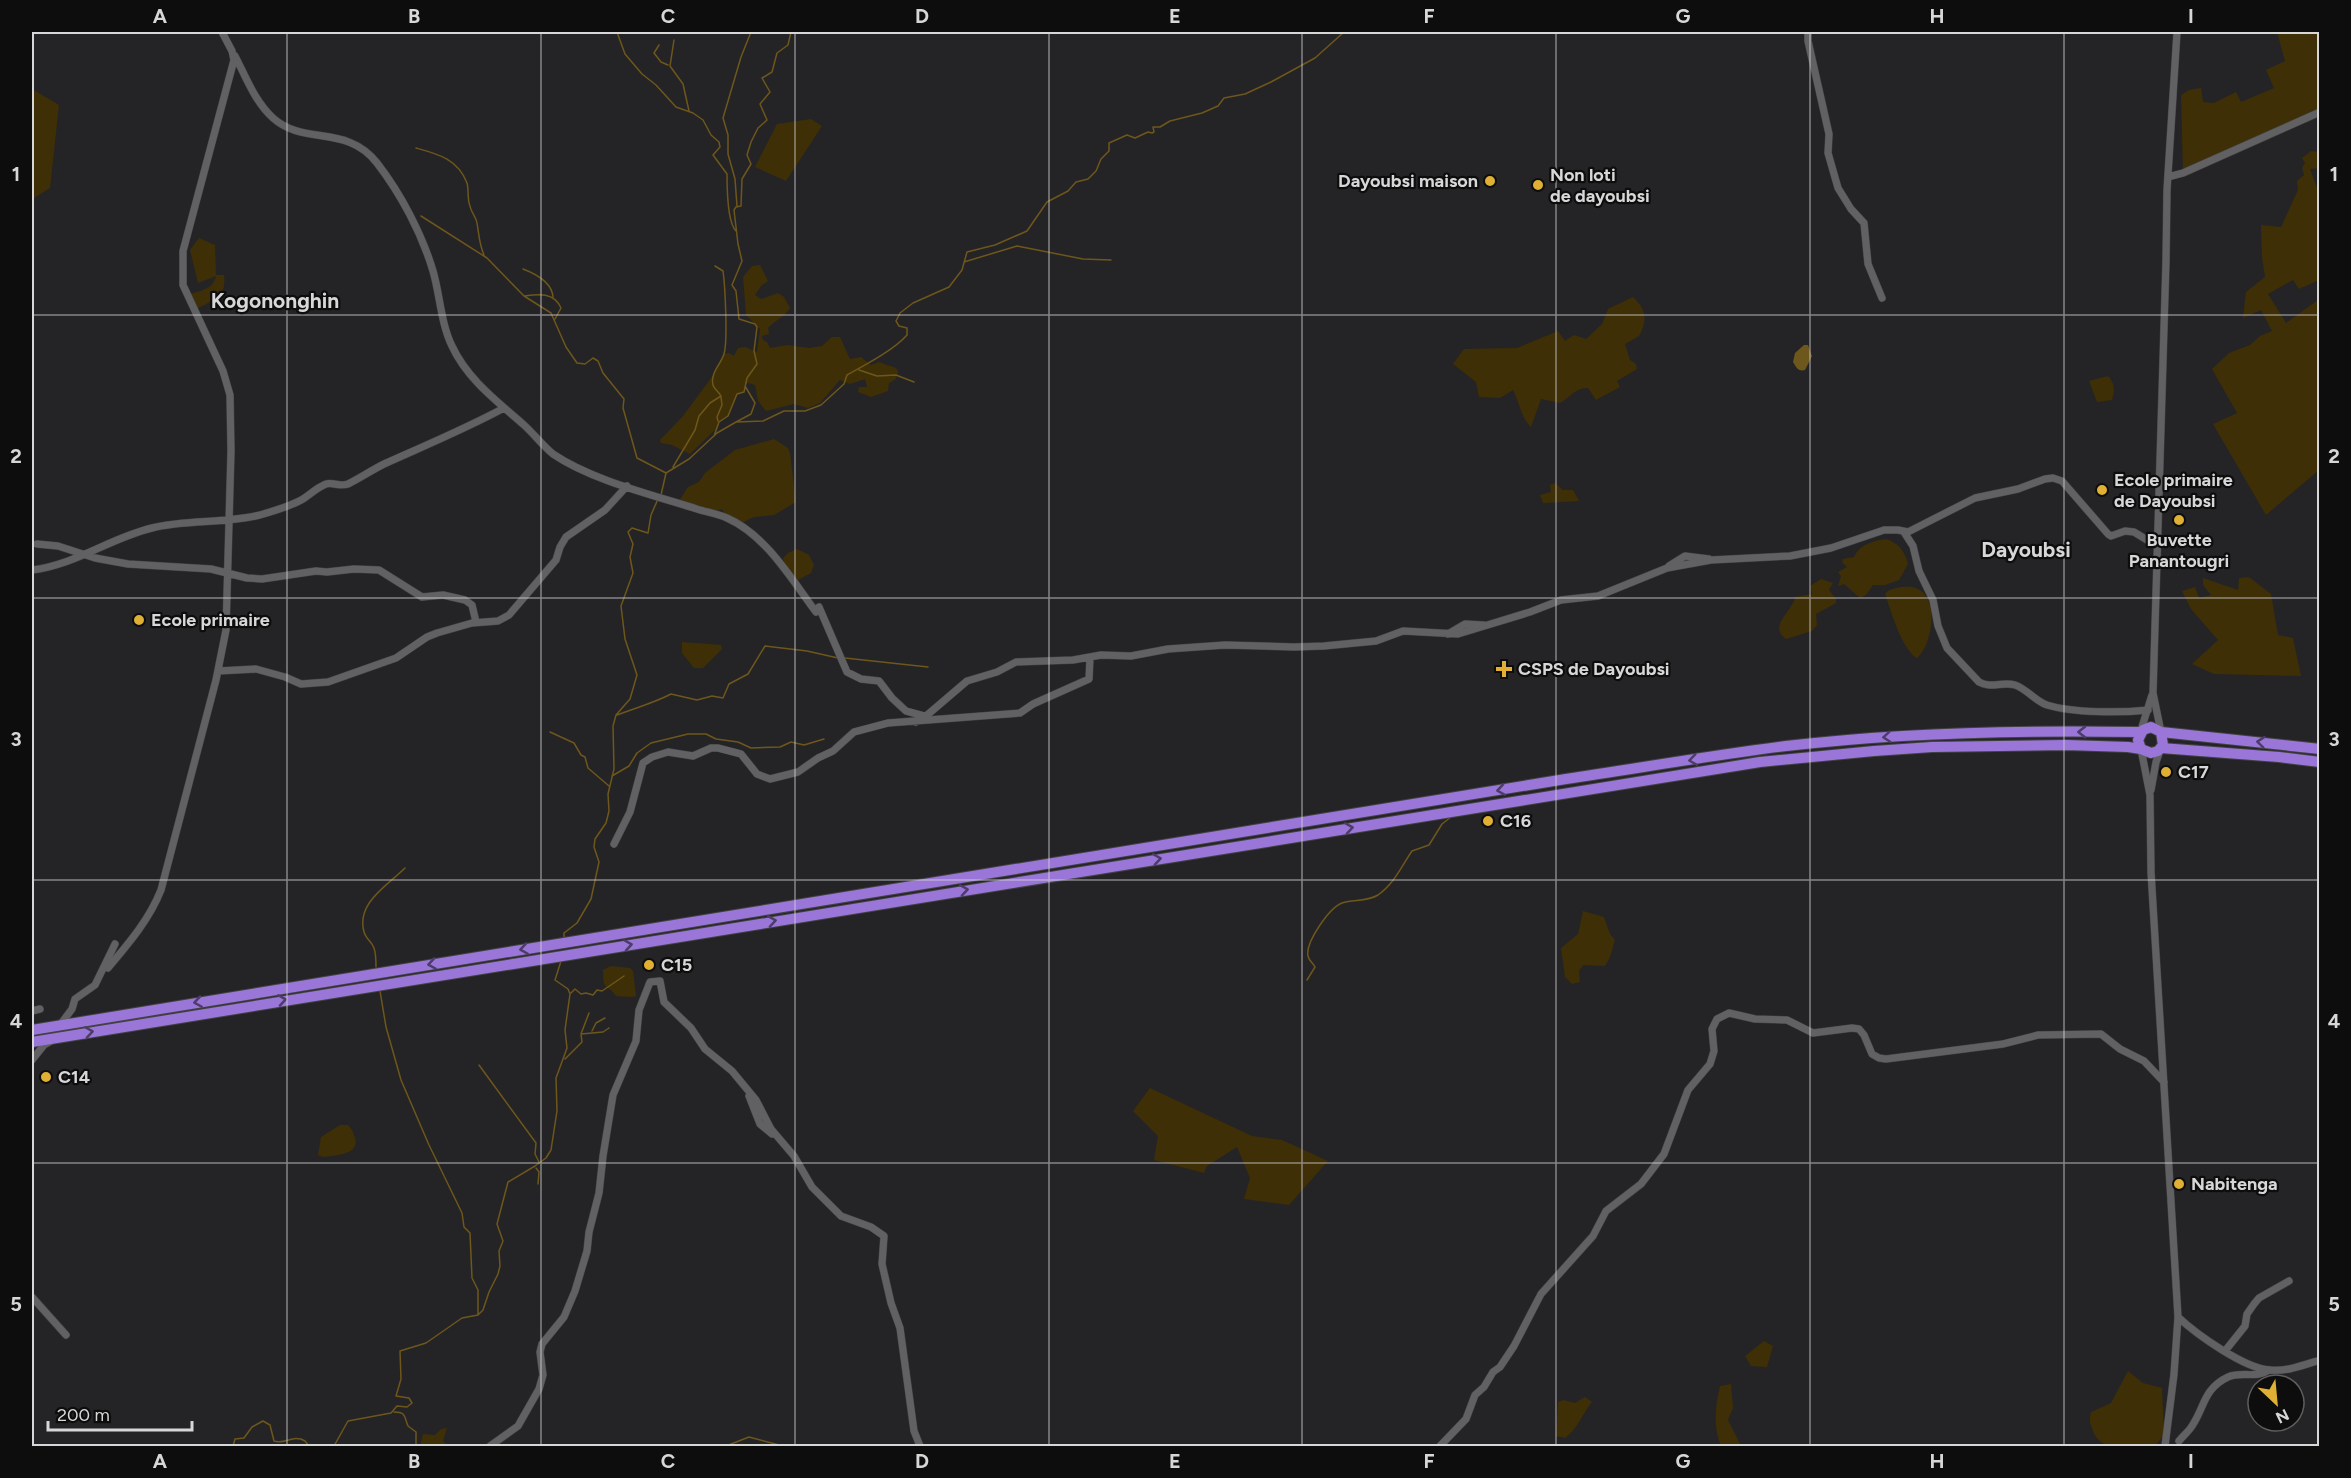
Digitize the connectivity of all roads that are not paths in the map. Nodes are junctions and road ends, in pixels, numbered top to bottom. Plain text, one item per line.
1 (222, 32) edge
2 (1808, 32) edge
3 (2177, 32) edge
4 (232, 51) junction
5 (2319, 112) edge
6 (2168, 177) junction
7 (1882, 298) dead end
8 (504, 408) junction
9 (627, 486) junction
10 (228, 521) junction
11 (1904, 532) junction
12 (37, 544) dead end
13 (2157, 546) junction
14 (85, 555) junction
15 (32, 570) edge
16 (228, 572) junction
17 (476, 622) junction
18 (1090, 658) junction
19 (218, 671) junction
20 (2152, 693) junction
21 (2148, 710) junction
22 (926, 716) junction
23 (936, 721) junction
24 (916, 722) junction
25 (2140, 732) junction
26 (2161, 732) junction
27 (2141, 748) junction
28 (2161, 748) junction
29 (2319, 749) edge
30 (2319, 762) edge
31 (2150, 795) junction
32 (614, 844) dead end
33 (115, 944) dead end
34 (108, 968) dead end
35 (40, 1009) dead end
36 (32, 1011) edge
37 (60, 1024) junction
38 (32, 1030) edge
39 (58, 1037) junction
40 (32, 1042) edge
41 (32, 1060) edge
42 (2164, 1082) junction
43 (2289, 1281) dead end
44 (32, 1297) edge
45 (2178, 1317) junction
46 (66, 1335) dead end
47 (2225, 1351) junction
48 (2319, 1360) edge
49 (2269, 1370) junction
50 (2179, 1441) dead end
51 (490, 1446) edge
52 (920, 1446) edge
53 (1440, 1446) edge
54 (2165, 1446) edge

1 - 4 street
2 - 7 street
3 - 6 street
4 - 8 street
4 - 10 street
5 - 6 street
6 - 13 street
8 - 9 street
8 - 10 street
9 - 17 street
9 - 22 street
10 - 14 street
10 - 16 street
11 - 13 street
11 - 18 street
11 - 21 street
12 - 14 street
13 - 20 street
14 - 15 street
14 - 16 street
16 - 17 street
16 - 19 street
17 - 19 street
18 - 22 street
18 - 23 street
19 - 34 street
20 - 21 street
20 - 26 street
21 - 25 street
22 - 23 street
22 - 24 street
23 - 24 street
24 - 32 street
25 - 26 highway
25 - 27 highway
25 -> 37 highway
26 - 28 highway
29 -> 26 highway
27 - 28 highway
27 - 31 street
39 -> 27 highway
28 - 30 highway
28 - 31 street
31 - 42 street
33 - 37 street
35 - 36 street
37 - 38 highway
37 - 39 street
39 - 40 highway
39 - 41 street
42 - 45 street
42 - 53 street
43 - 47 street
44 - 46 street
45 - 47 street
45 - 54 street
47 - 49 street
48 - 49 street
49 - 50 street
51 - 52 street

